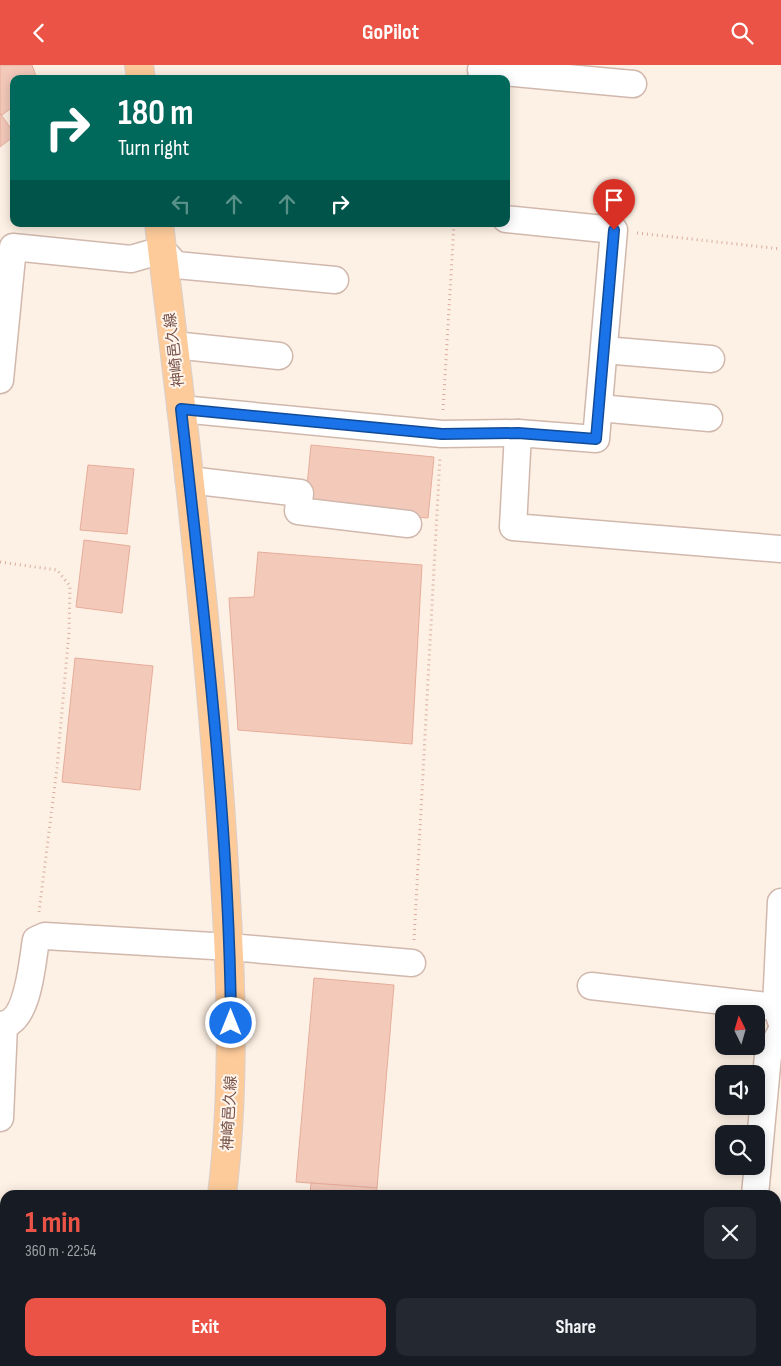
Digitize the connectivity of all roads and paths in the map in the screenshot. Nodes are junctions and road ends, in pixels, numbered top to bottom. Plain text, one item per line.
1 (481, 71) edge
2 (632, 84) dead end
3 (510, 219) edge
4 (454, 227) edge
5 (614, 230) junction
6 (160, 237) edge
7 (781, 249) edge
8 (335, 280) dead end
9 (174, 345) junction
10 (604, 349) junction
11 (279, 356) dead end
12 (711, 359) dead end
13 (0, 380) edge
14 (598, 408) junction
15 (181, 409) junction
16 (709, 418) dead end
17 (518, 433) junction
18 (442, 434) junction
19 (189, 480) junction
20 (408, 523) dead end
21 (781, 549) edge
22 (0, 562) edge
23 (781, 902) edge
24 (36, 940) junction
25 (230, 947) junction
26 (412, 963) joint
27 (591, 985) dead end
28 (779, 1020) edge
29 (2, 1025) edge
30 (0, 1118) edge
31 (222, 1190) edge
32 (755, 1190) edge

1 - 2 street
3 - 5 street
4 - 18 path
5 - 7 path
5 - 10 street
6 - 8 street
6 - 9 main road, 神崎邑久線
6 - 13 street
9 - 11 street
9 - 15 main road, 神崎邑久線
10 - 12 street
10 - 14 street
14 - 16 street
14 - 17 street
15 - 18 street
15 - 19 main road, 神崎邑久線
17 - 18 street
17 - 21 street
18 - 26 path
19 - 20 street
19 - 25 main road, 神崎邑久線
22 - 24 path
23 - 28 street
24 - 25 street
24 - 29 street
25 - 26 street
25 - 31 main road, 神崎邑久線
27 - 28 street
28 - 32 street
29 - 30 street

